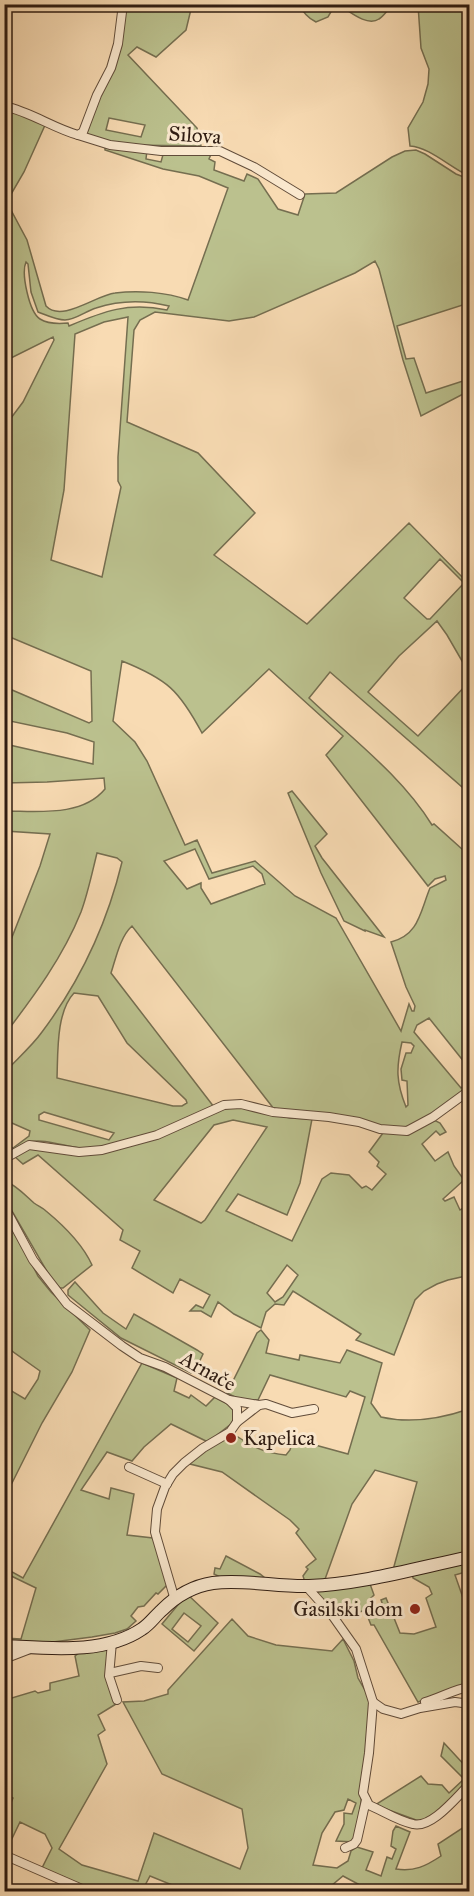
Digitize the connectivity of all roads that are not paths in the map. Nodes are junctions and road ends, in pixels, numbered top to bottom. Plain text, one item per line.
1 (123, 4) edge
2 (199, 4) edge
3 (215, 4) edge
4 (4, 106) edge
5 (78, 135) junction
6 (300, 195) dead end
7 (470, 1090) edge
8 (4, 1159) edge
9 (4, 1206) edge
10 (229, 1400) junction
11 (259, 1405) junction
12 (314, 1409) dead end
13 (237, 1422) junction
14 (129, 1467) dead end
15 (167, 1484) junction
16 (470, 1557) edge
17 (306, 1586) junction
18 (175, 1600) junction
19 (112, 1642) junction
20 (4, 1646) edge
21 (33, 1648) junction
22 (4, 1659) edge
23 (158, 1668) dead end
24 (110, 1673) junction
25 (470, 1687) edge
26 (117, 1700) dead end
27 (373, 1702) junction
28 (470, 1704) edge
29 (410, 1711) junction
30 (470, 1784) edge
31 (366, 1800) junction
32 (345, 1848) dead end
33 (4, 1855) edge
34 (4, 1886) edge
35 (10, 1892) edge
36 (89, 1892) edge

1 - 5 street
2 - 3 street
4 - 5 street, Silova
5 - 6 street, Silova
7 - 8 street
9 - 10 street, Arnače
10 - 11 street
10 - 13 street, Arnače
11 - 12 street
11 - 13 street
13 - 15 street, Arnače
14 - 15 street
15 - 18 street, Arnače
16 - 17 street
17 - 18 street
17 - 27 street
18 - 19 street
19 - 21 street
19 - 24 street
20 - 21 street
21 - 22 street
23 - 24 street
24 - 26 street
25 - 29 street
27 - 29 street
27 - 31 street
28 - 29 street
30 - 31 street
31 - 32 street
33 - 36 street
34 - 35 street

